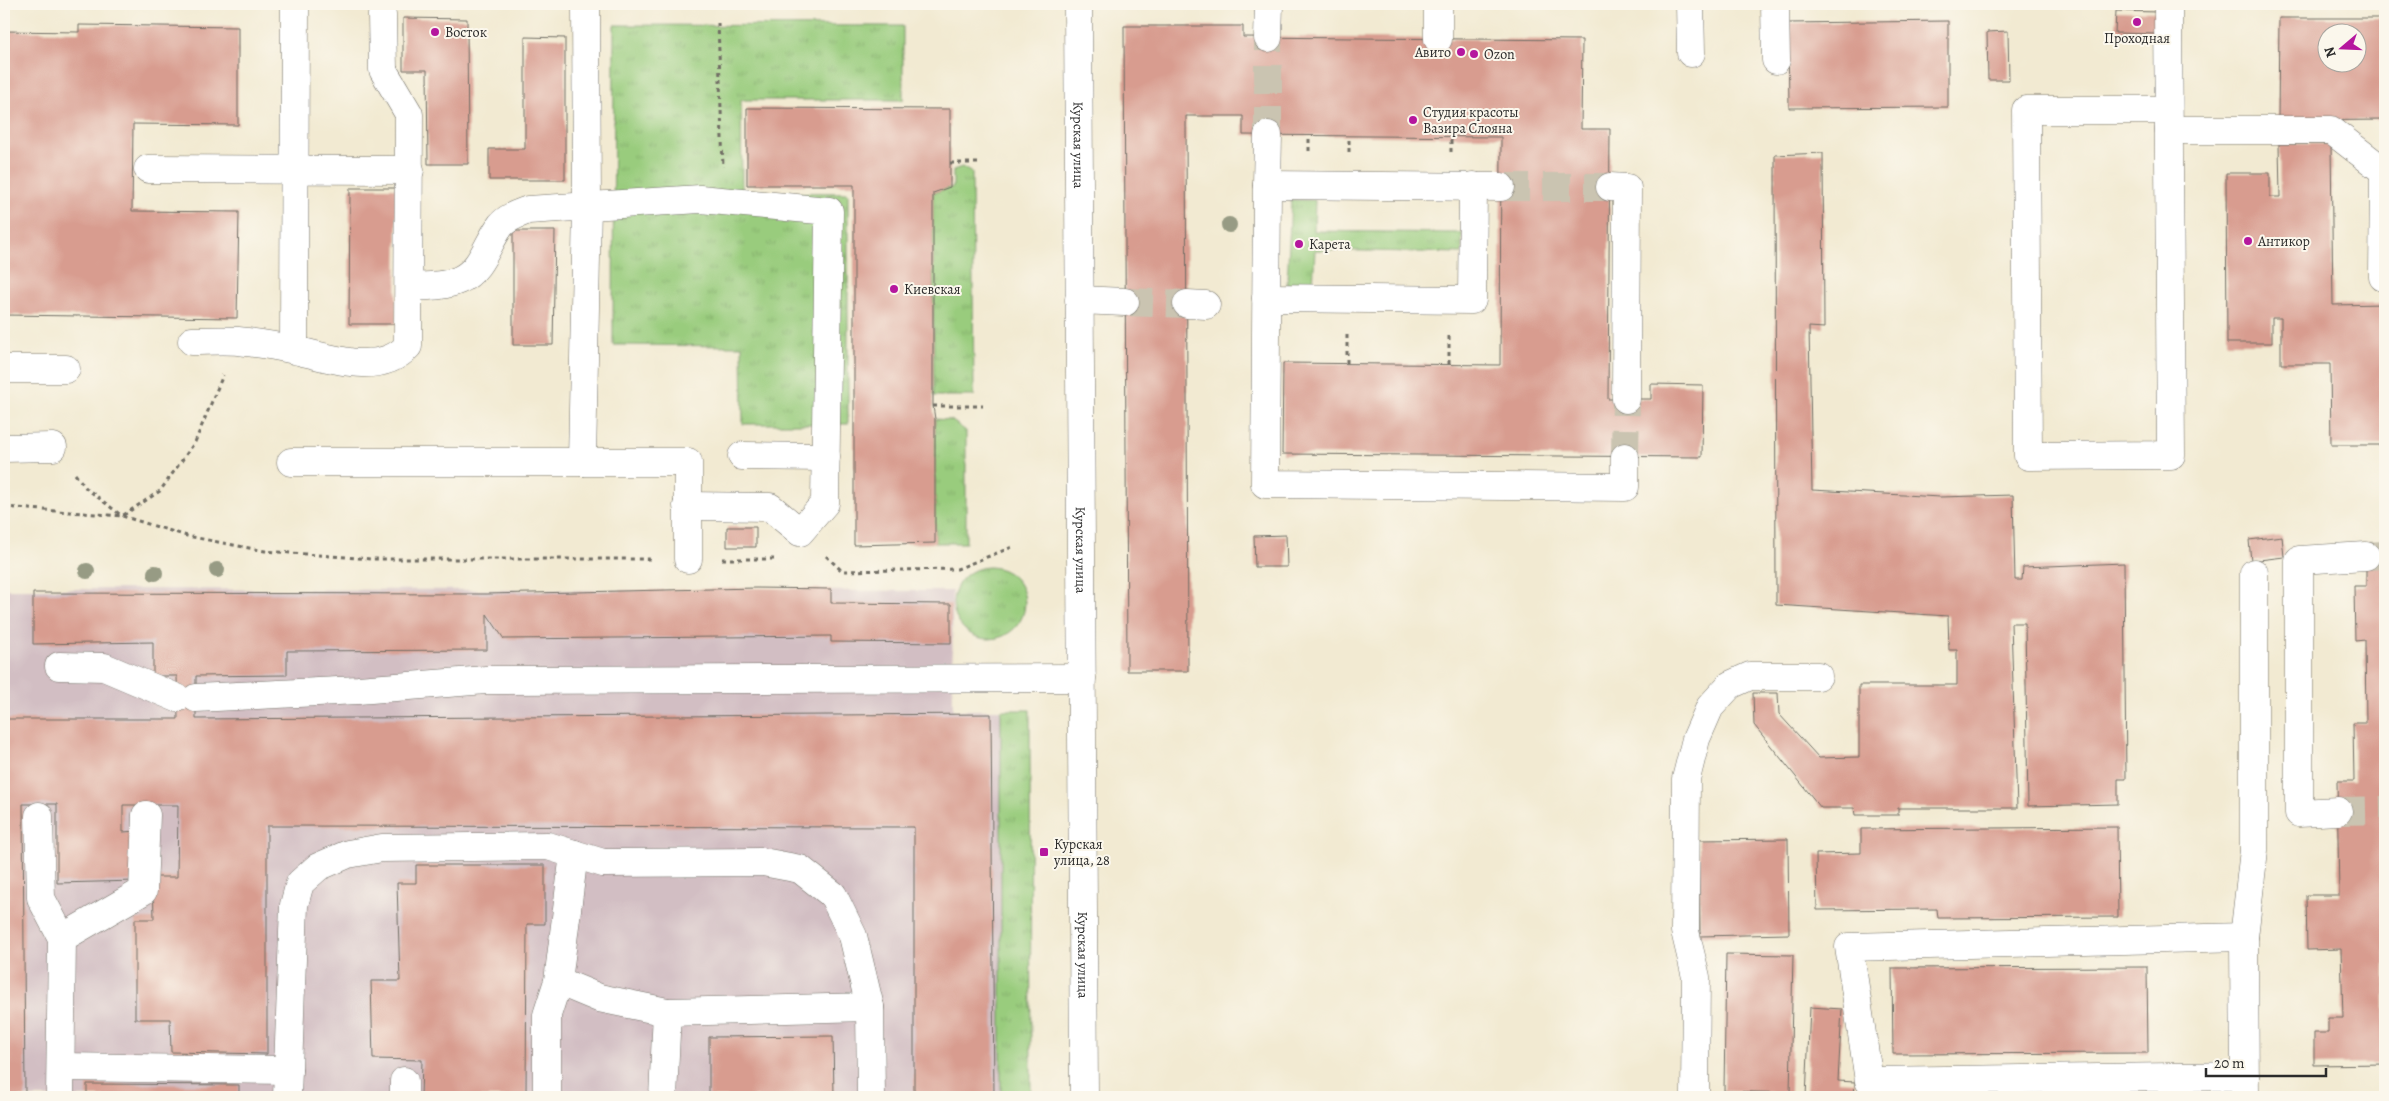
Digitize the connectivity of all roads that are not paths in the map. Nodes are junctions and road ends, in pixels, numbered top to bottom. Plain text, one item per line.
1 (295, 4) edge
2 (586, 4) edge
3 (1078, 4) edge
4 (1268, 4) edge
5 (1438, 4) edge
6 (1690, 4) edge
7 (1776, 4) edge
8 (2168, 4) edge
9 (382, 15) dead end
10 (1268, 38) tunnel mouth
11 (1438, 39) dead end
12 (1691, 53) dead end
13 (1776, 60) dead end
14 (2169, 120) junction
15 (1268, 135) tunnel mouth
16 (148, 169) dead end
17 (295, 170) junction
18 (410, 170) junction
19 (2385, 172) edge
20 (1267, 185) junction
21 (1473, 186) junction
22 (1500, 187) tunnel mouth
23 (1610, 188) tunnel mouth
24 (586, 205) junction
25 (2383, 277) dead end
26 (410, 287) junction
27 (1266, 298) junction
28 (1079, 300) junction
29 (1125, 302) tunnel mouth
30 (192, 341) dead end
31 (294, 350) junction
32 (66, 368) dead end
33 (4, 369) edge
34 (1626, 399) tunnel mouth
35 (53, 446) road end
36 (4, 448) edge
37 (742, 456) dead end
38 (826, 457) junction
39 (1625, 457) tunnel mouth
40 (291, 462) dead end
41 (582, 462) junction
42 (687, 506) junction
43 (2366, 556) tunnel mouth
44 (688, 559) road end
45 (2254, 573) dead end
46 (59, 666) dead end
47 (1818, 676) dead end
48 (1082, 678) junction
49 (2338, 811) tunnel mouth
50 (146, 814) dead end
51 (39, 816) dead end
52 (574, 854) junction
53 (2244, 936) junction
54 (62, 938) junction
55 (558, 981) junction
56 (870, 1007) junction
57 (667, 1012) junction
58 (61, 1067) junction
59 (288, 1070) junction
60 (2245, 1087) edge
61 (60, 1097) edge
62 (287, 1097) edge
63 (547, 1097) edge
64 (663, 1097) edge
65 (871, 1097) edge
66 (1084, 1097) edge
67 (1695, 1097) edge

1 - 17 street
2 - 24 street
3 - 28 street, Курская улица
4 - 10 street
5 - 11 street
6 - 12 street
7 - 13 street
8 - 14 street
9 - 18 street
14 - 14 street
14 - 19 street
15 - 20 street
16 - 17 street
17 - 18 street
17 - 31 street
18 - 26 street
19 - 25 street
20 - 21 street
20 - 27 street
21 - 22 street
21 - 27 street
23 - 34 street
24 - 26 street
24 - 38 street
24 - 41 street
26 - 31 street
27 - 39 street
28 - 29 street
28 - 48 street, Курская улица
30 - 31 street
32 - 33 street
35 - 36 street
37 - 38 street
38 - 42 street
40 - 41 street
41 - 42 street
42 - 44 street
43 - 49 street
45 - 53 street
46 - 48 street
47 - 67 street
48 - 66 street, Курская улица
50 - 54 street
51 - 54 street
52 - 55 street
52 - 56 street
52 - 59 street
53 - 60 street
53 - 60 street
54 - 58 street
55 - 57 street
55 - 63 street
56 - 57 street
56 - 65 street
57 - 64 street
58 - 59 street
58 - 61 street
59 - 62 street

